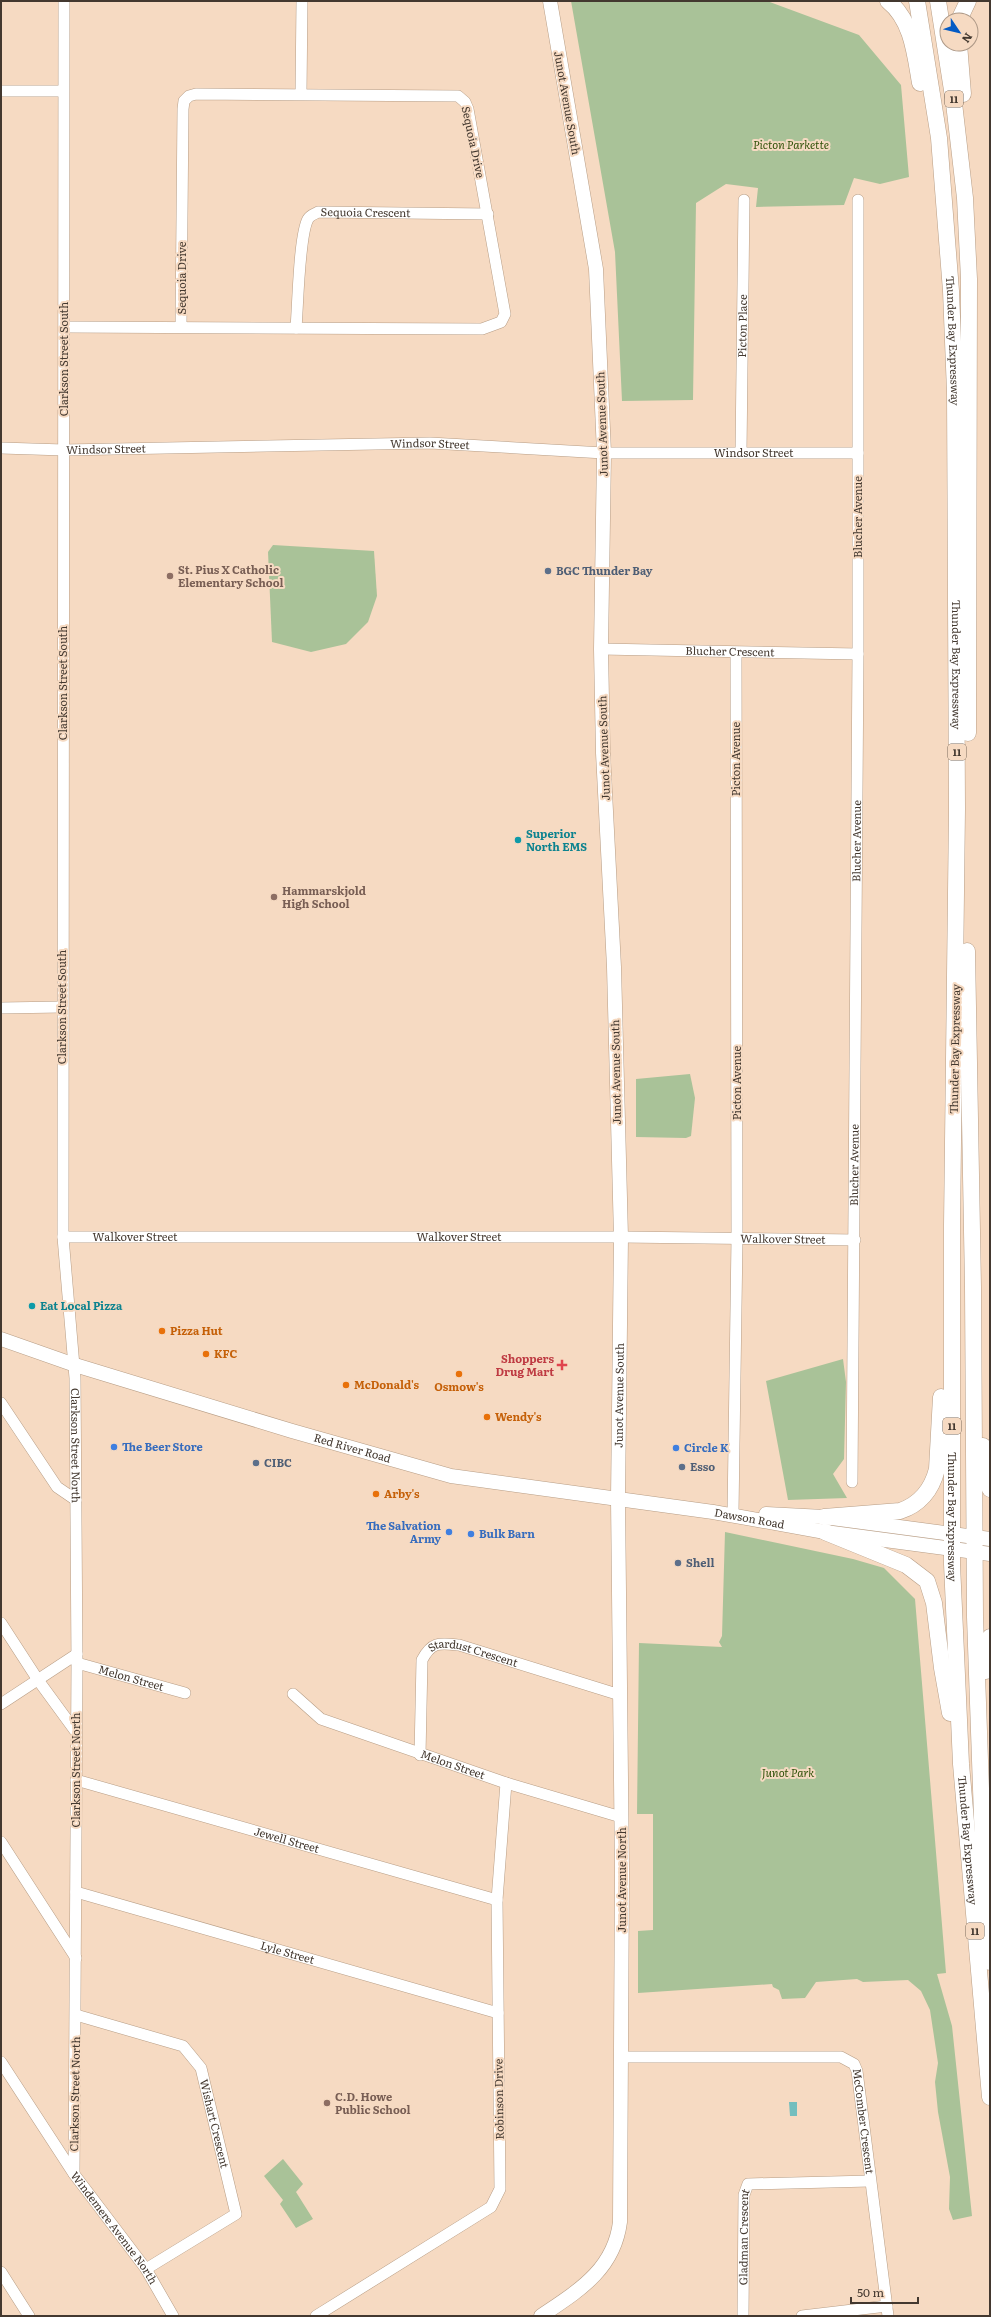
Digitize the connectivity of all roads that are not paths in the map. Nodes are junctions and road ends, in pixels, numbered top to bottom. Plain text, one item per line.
1 (64, 1) edge
2 (302, 1) edge
3 (550, 1) edge
4 (888, 1) edge
5 (917, 1) edge
6 (938, 1) edge
7 (968, 1) edge
8 (963, 12) edge
9 (960, 52) edge
10 (1, 91) edge
11 (63, 91) junction
12 (301, 93) junction
13 (943, 185) junction
14 (965, 198) junction
15 (744, 200) dead end
16 (858, 200) dead end
17 (488, 214) junction
18 (65, 327) junction
19 (181, 328) junction
20 (296, 328) junction
21 (1, 448) edge
22 (64, 450) junction
23 (604, 453) junction
24 (741, 453) junction
25 (858, 453) junction
26 (601, 650) junction
27 (736, 652) junction
28 (858, 654) junction
29 (62, 1007) junction
30 (1, 1008) edge
31 (63, 1237) junction
32 (621, 1237) junction
33 (737, 1239) junction
34 (855, 1240) junction
35 (951, 1318) junction
36 (973, 1328) junction
37 (1, 1339) edge
38 (75, 1365) junction
39 (1, 1403) edge
40 (852, 1482) dead end
41 (990, 1489) edge
42 (618, 1499) junction
43 (76, 1500) junction
44 (713, 1512) junction
45 (734, 1512) junction
46 (824, 1525) junction
47 (952, 1533) junction
48 (974, 1536) junction
49 (990, 1539) edge
50 (952, 1550) junction
51 (974, 1553) junction
52 (990, 1554) edge
53 (1, 1623) edge
54 (990, 1637) edge
55 (77, 1658) junction
56 (38, 1680) junction
57 (185, 1693) dead end
58 (293, 1694) dead end
59 (620, 1695) junction
60 (1, 1704) edge
61 (76, 1732) junction
62 (980, 1754) junction
63 (420, 1755) junction
64 (960, 1764) junction
65 (76, 1780) junction
66 (506, 1784) junction
67 (621, 1817) junction
68 (1, 1842) edge
69 (76, 1892) junction
70 (497, 1900) junction
71 (76, 1958) junction
72 (990, 1962) edge
73 (498, 2013) junction
74 (76, 2015) junction
75 (621, 2057) junction
76 (1, 2062) edge
77 (990, 2097) edge
78 (74, 2174) junction
79 (870, 2181) junction
80 (146, 2269) junction
81 (1, 2272) edge
82 (888, 2311) edge
83 (29, 2316) edge
84 (173, 2316) edge
85 (316, 2316) edge
86 (541, 2316) edge
87 (743, 2316) edge
88 (802, 2316) edge

1 - 11 street, Clarkson Street South
2 - 12 street
3 - 23 main road, Junot Avenue South
4 - 13 highway
5 - 13 highway, Thunder Bay Expressway / 11
6 - 14 highway, Thunder Bay Expressway / 11
7 - 8 highway
9 - 14 highway
10 - 11 street
11 - 18 street, Clarkson Street South
12 - 17 street, Sequoia Drive
12 - 19 street, Sequoia Drive
13 - 35 highway, Thunder Bay Expressway / 11
14 - 36 highway, Thunder Bay Expressway / 11
15 - 24 street, Picton Place
16 - 25 street, Blucher Avenue
17 - 20 street, Sequoia Crescent
17 - 20 street, Sequoia Drive
18 - 19 street, Sequoia Drive
18 - 22 street, Clarkson Street South
19 - 20 street, Sequoia Drive
21 - 22 street, Windsor Street
22 - 23 street, Windsor Street
22 - 29 street, Clarkson Street South
23 - 24 street, Windsor Street
23 - 26 main road, Junot Avenue South
24 - 25 street, Windsor Street
25 - 28 street, Blucher Avenue
26 - 27 street, Blucher Crescent
26 - 32 main road, Junot Avenue South
27 - 28 street, Blucher Crescent
27 - 33 street, Picton Avenue
28 - 34 street, Blucher Avenue
29 - 30 street
29 - 31 street, Clarkson Street South
31 - 32 street, Walkover Street
31 - 38 street, Clarkson Street South
32 - 33 street, Walkover Street
32 - 42 main road, Junot Avenue South
33 - 34 street, Walkover Street
33 - 45 street, Picton Avenue
34 - 40 street, Blucher Avenue
35 - 46 highway
35 - 47 highway, Thunder Bay Expressway / 11
36 - 41 highway
36 - 48 highway, Thunder Bay Expressway / 11
37 - 38 main road, Red River Road
38 - 42 main road, Red River Road
38 - 43 street, Clarkson Street North
39 - 43 street
42 - 44 main road, Red River Road
42 - 59 main road, Junot Avenue North
43 - 55 street, Clarkson Street North
44 - 45 main road, Dawson Road
44 - 46 main road, Dawson Road
45 - 46 main road, Dawson Road
46 - 47 main road, Dawson Road
46 - 50 main road, Dawson Road
46 - 64 highway
47 - 48 main road, Dawson Road
47 - 50 highway, Thunder Bay Expressway / 11
48 - 49 main road, Dawson Road
48 - 51 highway, Thunder Bay Expressway / 11
50 - 51 main road, Dawson Road
50 - 64 highway, Thunder Bay Expressway / 11
51 - 52 main road, Dawson Road
51 - 62 highway, Thunder Bay Expressway / 11
53 - 56 street
54 - 62 highway
55 - 56 street
55 - 57 street, Melon Street
55 - 61 street, Clarkson Street North
56 - 60 street
56 - 61 street
58 - 63 street, Melon Street
59 - 63 street, Stardust Crescent
59 - 67 main road, Junot Avenue North
61 - 65 street, Clarkson Street North
62 - 72 highway, Thunder Bay Expressway / 11
63 - 66 street, Melon Street
64 - 77 highway, Thunder Bay Expressway / 11
65 - 69 street, Clarkson Street North
65 - 70 street, Jewell Street
66 - 67 street, Melon Street
66 - 70 street, Robinson Drive
67 - 75 main road, Junot Avenue North
68 - 71 street
69 - 71 street, Clarkson Street North
69 - 73 street, Lyle Street
70 - 73 street, Robinson Drive
71 - 74 street, Clarkson Street North
73 - 85 street, Robinson Drive
74 - 78 street, Clarkson Street North
74 - 80 street, Wishart Crescent
75 - 79 street, McComber Crescent
75 - 86 main road, Junot Avenue North
76 - 78 street, Windemere Avenue North
78 - 80 street, Windemere Avenue North
79 - 82 street, McComber Crescent
79 - 87 street, Gladman Crescent
80 - 84 street, Windemere Avenue North
81 - 83 street
82 - 88 street

